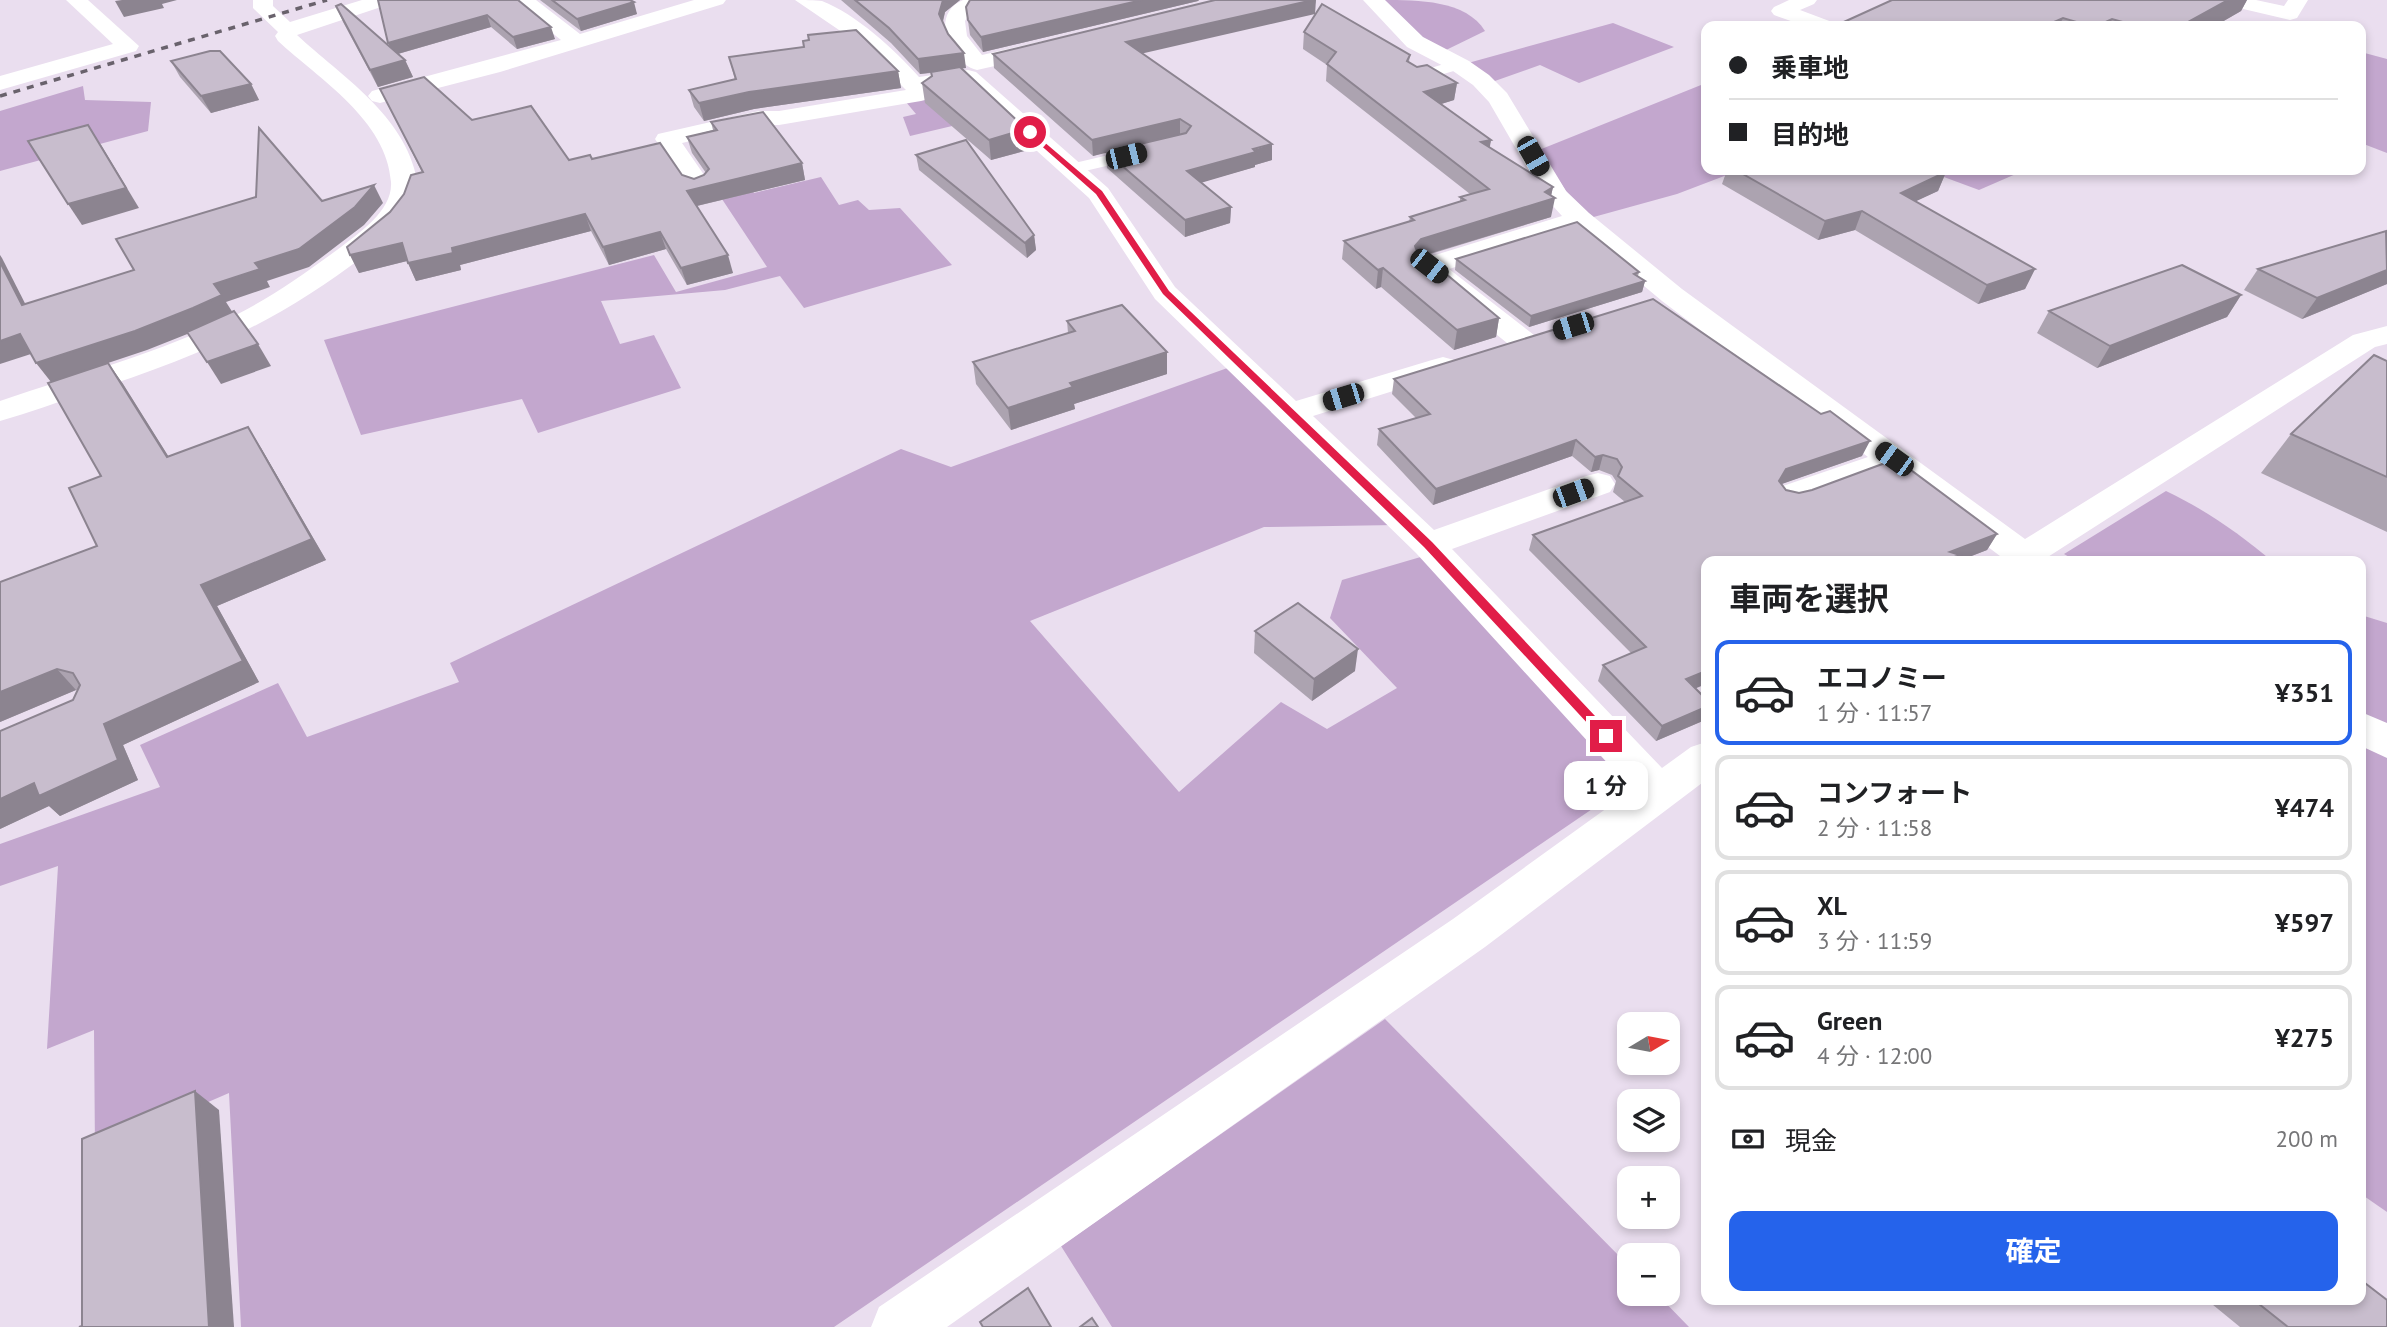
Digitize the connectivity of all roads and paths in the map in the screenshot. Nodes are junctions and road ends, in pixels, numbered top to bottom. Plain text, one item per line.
1 (76, 0) edge
2 (263, 0) edge
3 (383, 0) edge
4 (716, 0) edge
5 (805, 0) edge
6 (991, 0) edge
7 (1373, 0) edge
8 (1807, 0) edge
9 (2229, 0) edge
10 (2298, 0) edge
11 (963, 3) edge
12 (528, 4) edge
13 (1811, 21) edge
14 (290, 29) junction
15 (576, 41) junction
16 (1058, 45) edge
17 (1458, 65) junction
18 (1416, 77) edge
19 (0, 83) edge
20 (914, 84) junction
21 (361, 101) junction
22 (1166, 146) edge
23 (1072, 169) junction
24 (698, 185) edge
25 (1580, 219) junction
26 (1672, 295) junction
27 (1635, 307) edge
28 (2387, 335) edge
29 (0, 411) edge
30 (1291, 412) junction
31 (1894, 459) junction
32 (1598, 484) dead end
33 (1791, 495) edge
34 (1428, 545) junction
35 (2031, 556) edge
36 (2034, 556) edge
37 (2366, 730) edge
38 (2387, 741) edge
39 (1701, 762) edge
40 (1660, 793) junction
41 (899, 1327) edge

1 - 19 street
2 - 14 street
3 - 14 street
4 - 15 street
5 - 20 street
6 - 11 street
7 - 17 street
8 - 13 street
9 - 10 street
11 - 16 street
12 - 15 street
14 - 21 street
15 - 21 street
17 - 18 lane
17 - 25 street
20 - 23 street
20 - 24 street
21 - 29 street
22 - 23 lane
23 - 30 street
25 - 26 street
25 - 30 street
26 - 27 street
26 - 31 street
28 - 36 street
30 - 34 street
31 - 33 street
31 - 35 street
32 - 34 street
34 - 40 street
37 - 38 street
39 - 40 street
40 - 41 street

